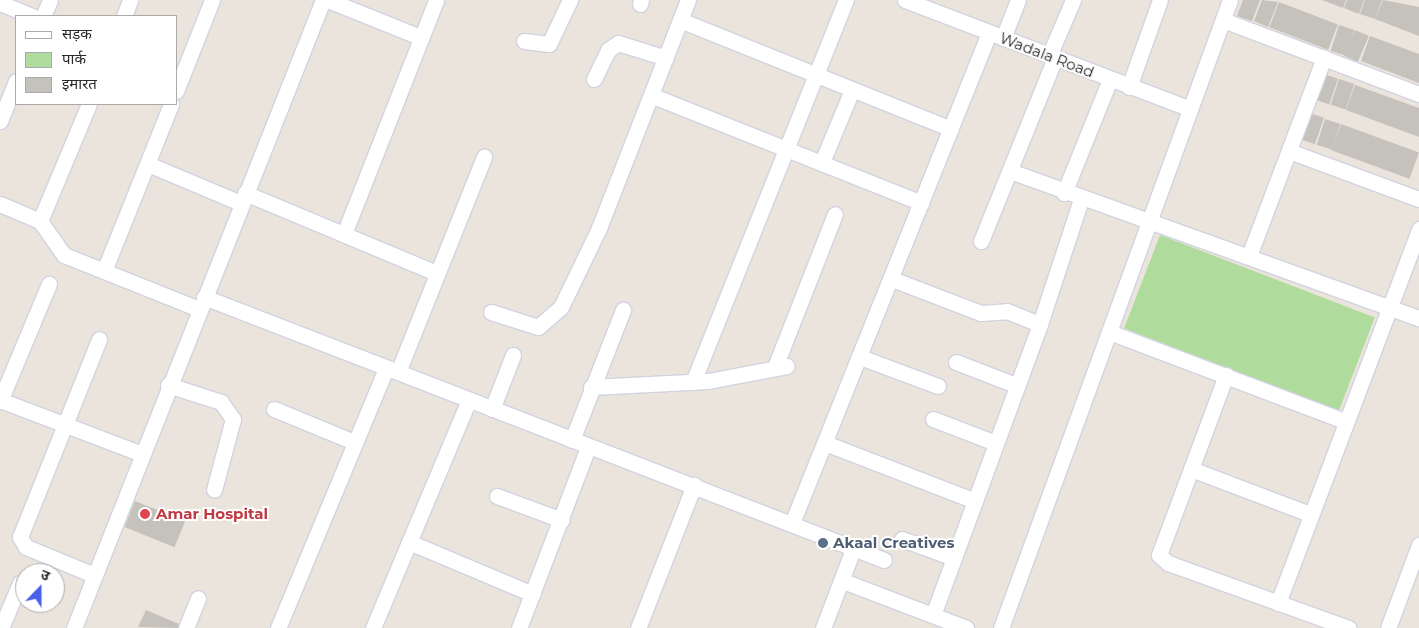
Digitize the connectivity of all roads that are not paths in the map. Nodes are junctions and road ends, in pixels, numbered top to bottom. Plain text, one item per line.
1 (50, 0) edge
2 (130, 0) edge
3 (212, 0) edge
4 (323, 0) edge
5 (328, 0) edge
6 (436, 0) edge
7 (570, 0) edge
8 (688, 0) edge
9 (846, 0) edge
10 (904, 0) edge
11 (1018, 0) edge
12 (1073, 0) edge
13 (1160, 0) edge
14 (1230, 0) edge
15 (0, 3) edge
16 (30, 15) edge
17 (44, 15) edge
18 (124, 15) edge
19 (680, 20) junction
20 (1223, 20) junction
21 (996, 35) junction
22 (420, 38) junction
23 (524, 41) dead end
24 (1052, 57) junction
25 (666, 58) junction
26 (1324, 58) junction
27 (817, 76) junction
28 (594, 79) dead end
29 (1110, 79) junction
30 (15, 84) edge
31 (178, 86) edge
32 (1129, 86) junction
33 (852, 90) junction
34 (1419, 94) edge
35 (652, 96) junction
36 (89, 105) edge
37 (171, 105) edge
38 (1190, 109) junction
39 (0, 121) edge
40 (951, 129) junction
41 (788, 148) junction
42 (1289, 151) junction
43 (484, 157) dead end
44 (822, 162) junction
45 (148, 164) junction
46 (1010, 170) junction
47 (1064, 193) junction
48 (243, 198) junction
49 (1081, 199) junction
50 (1419, 199) edge
51 (922, 203) junction
52 (0, 204) edge
53 (835, 214) dead end
54 (40, 221) junction
55 (1150, 222) junction
56 (1419, 230) edge
57 (344, 234) junction
58 (982, 241) dead end
59 (1249, 256) junction
60 (104, 271) junction
61 (436, 273) junction
62 (892, 279) junction
63 (49, 284) dead end
64 (201, 303) junction
65 (1391, 308) junction
66 (623, 310) dead end
67 (491, 312) dead end
68 (1419, 318) edge
69 (1040, 324) junction
70 (1109, 332) junction
71 (99, 339) dead end
72 (512, 355) dead end
73 (860, 357) junction
74 (956, 362) dead end
75 (392, 370) junction
76 (1226, 375) junction
77 (693, 382) junction
78 (168, 385) junction
79 (938, 386) dead end
80 (1018, 386) junction
81 (591, 387) junction
82 (469, 400) junction
83 (0, 401) edge
84 (274, 409) dead end
85 (492, 409) junction
86 (933, 419) dead end
87 (1344, 421) junction
88 (65, 424) junction
89 (572, 440) junction
90 (354, 442) junction
91 (825, 443) junction
92 (996, 444) junction
93 (588, 447) junction
94 (142, 454) junction
95 (1191, 469) junction
96 (694, 485) junction
97 (214, 490) dead end
98 (497, 496) dead end
99 (975, 502) junction
100 (1310, 514) junction
101 (562, 520) junction
102 (792, 522) junction
103 (902, 539) dead end
104 (409, 542) junction
105 (1419, 545) edge
106 (854, 548) junction
107 (954, 558) junction
108 (884, 560) dead end
109 (94, 575) junction
110 (842, 581) junction
111 (533, 594) junction
112 (15, 595) edge
113 (198, 598) dead end
114 (1278, 602) junction
115 (932, 615) junction
116 (375, 627) edge
117 (1, 628) edge
118 (74, 628) edge
119 (186, 628) edge
120 (278, 628) edge
121 (520, 628) edge
122 (638, 628) edge
123 (823, 628) edge
124 (966, 628) edge
125 (1001, 628) edge
126 (1350, 628) edge
127 (1388, 628) edge

1 - 17 street
2 - 18 street
3 - 31 street
4 - 48 street
5 - 22 street
6 - 22 street
7 - 23 street
8 - 19 street
9 - 27 street
10 - 21 street, Wadala Road
11 - 21 street
12 - 24 street
13 - 32 street
14 - 20 street
15 - 16 street
19 - 25 street
19 - 27 street
20 - 26 street
20 - 38 street
21 - 24 street, Wadala Road
21 - 40 street
22 - 57 street
24 - 29 street, Wadala Road
24 - 46 street
25 - 28 street
25 - 35 street
26 - 34 street
26 - 42 street
27 - 33 street
27 - 41 street
29 - 32 street, Wadala Road
29 - 47 street
30 - 39 street
32 - 38 street, Wadala Road
33 - 40 street
33 - 44 street
35 - 41 street
35 - 67 street
36 - 54 street
37 - 45 street
38 - 55 street
40 - 51 street
41 - 44 street
41 - 77 street
42 - 50 street
42 - 59 street
43 - 61 street
44 - 51 street
45 - 48 street
45 - 60 street
46 - 47 street
46 - 58 street
47 - 49 street
48 - 57 street
48 - 64 street
49 - 55 street
49 - 69 street
51 - 62 street
52 - 54 street
53 - 77 street
54 - 60 street
55 - 59 street
55 - 70 street
56 - 65 street
57 - 61 street
59 - 65 street
60 - 64 street
61 - 75 street
62 - 69 street
62 - 73 street
63 - 83 street
64 - 75 street
64 - 78 street
65 - 68 street
65 - 87 street
66 - 81 street
69 - 80 street
70 - 76 street
70 - 125 street
71 - 88 street
72 - 85 street
73 - 79 street
73 - 91 street
74 - 80 street
75 - 82 street
75 - 90 street
76 - 87 street
76 - 95 street
77 - 81 street
78 - 94 street
78 - 97 street
80 - 92 street
81 - 89 street
82 - 85 street
82 - 104 street
83 - 88 street
84 - 90 street
85 - 89 street
86 - 92 street
87 - 100 street
88 - 94 street
88 - 109 street
89 - 93 street
90 - 120 street
91 - 99 street
91 - 102 street
92 - 99 street
93 - 96 street
93 - 101 street
94 - 109 street
95 - 100 street
95 - 114 street
96 - 102 street
96 - 122 street
98 - 101 street
99 - 107 street
100 - 114 street
101 - 111 street
102 - 106 street
103 - 107 street
104 - 111 street
104 - 116 street
105 - 127 street
106 - 108 street
106 - 110 street
107 - 115 street
109 - 118 street
110 - 115 street
110 - 123 street
111 - 121 street
112 - 117 street
113 - 119 street
114 - 126 street
115 - 124 street

